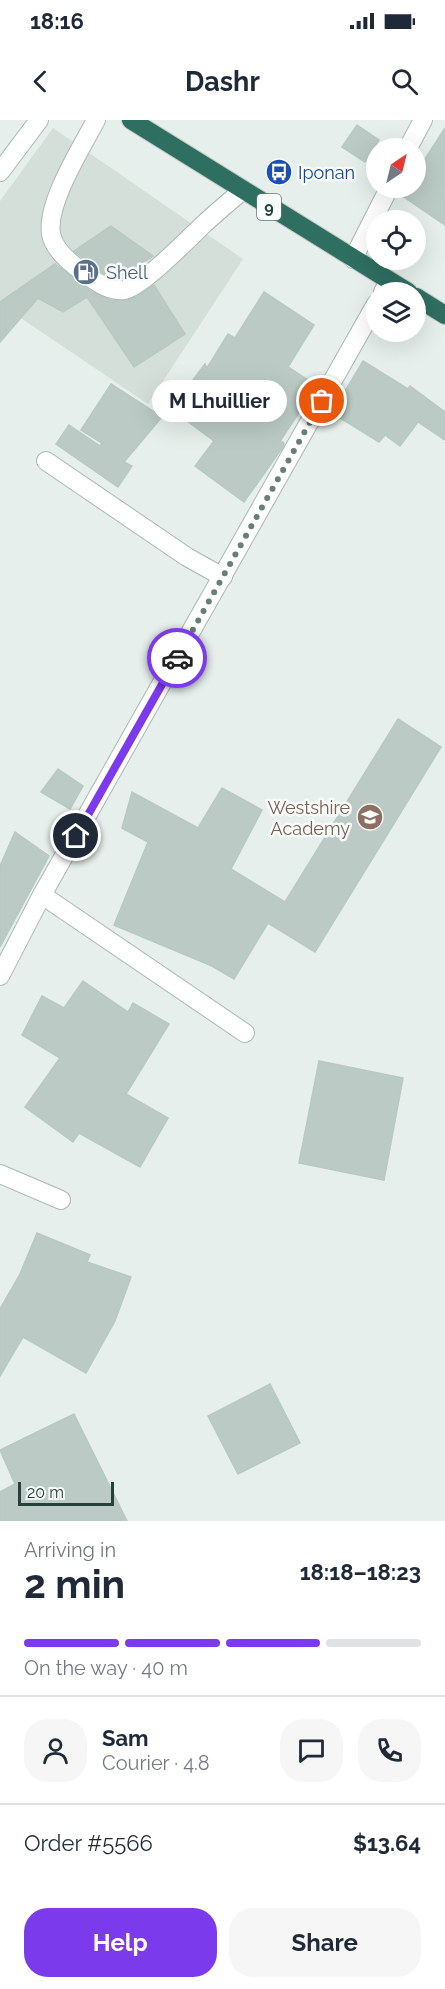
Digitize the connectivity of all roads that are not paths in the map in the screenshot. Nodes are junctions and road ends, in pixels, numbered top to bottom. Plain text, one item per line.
1 (39, 120) edge
2 (96, 120) edge
3 (131, 120) edge
4 (423, 120) edge
5 (413, 138) edge
6 (0, 172) edge
7 (243, 190) junction
8 (384, 198) edge
9 (354, 259) junction
10 (380, 282) edge
11 (426, 303) edge
12 (444, 313) edge
13 (366, 322) edge
14 (46, 461) dead end
15 (223, 577) junction
16 (42, 895) junction
17 (0, 976) edge
18 (245, 1033) dead end
19 (0, 1174) edge
20 (62, 1200) dead end

1 - 6 street
2 - 7 street
3 - 7 highway, 9
4 - 5 street
7 - 9 highway, 9
8 - 9 street
9 - 10 highway, 9
11 - 12 highway
13 - 15 street
14 - 15 street
15 - 16 street
16 - 17 street
16 - 18 street
19 - 20 street

